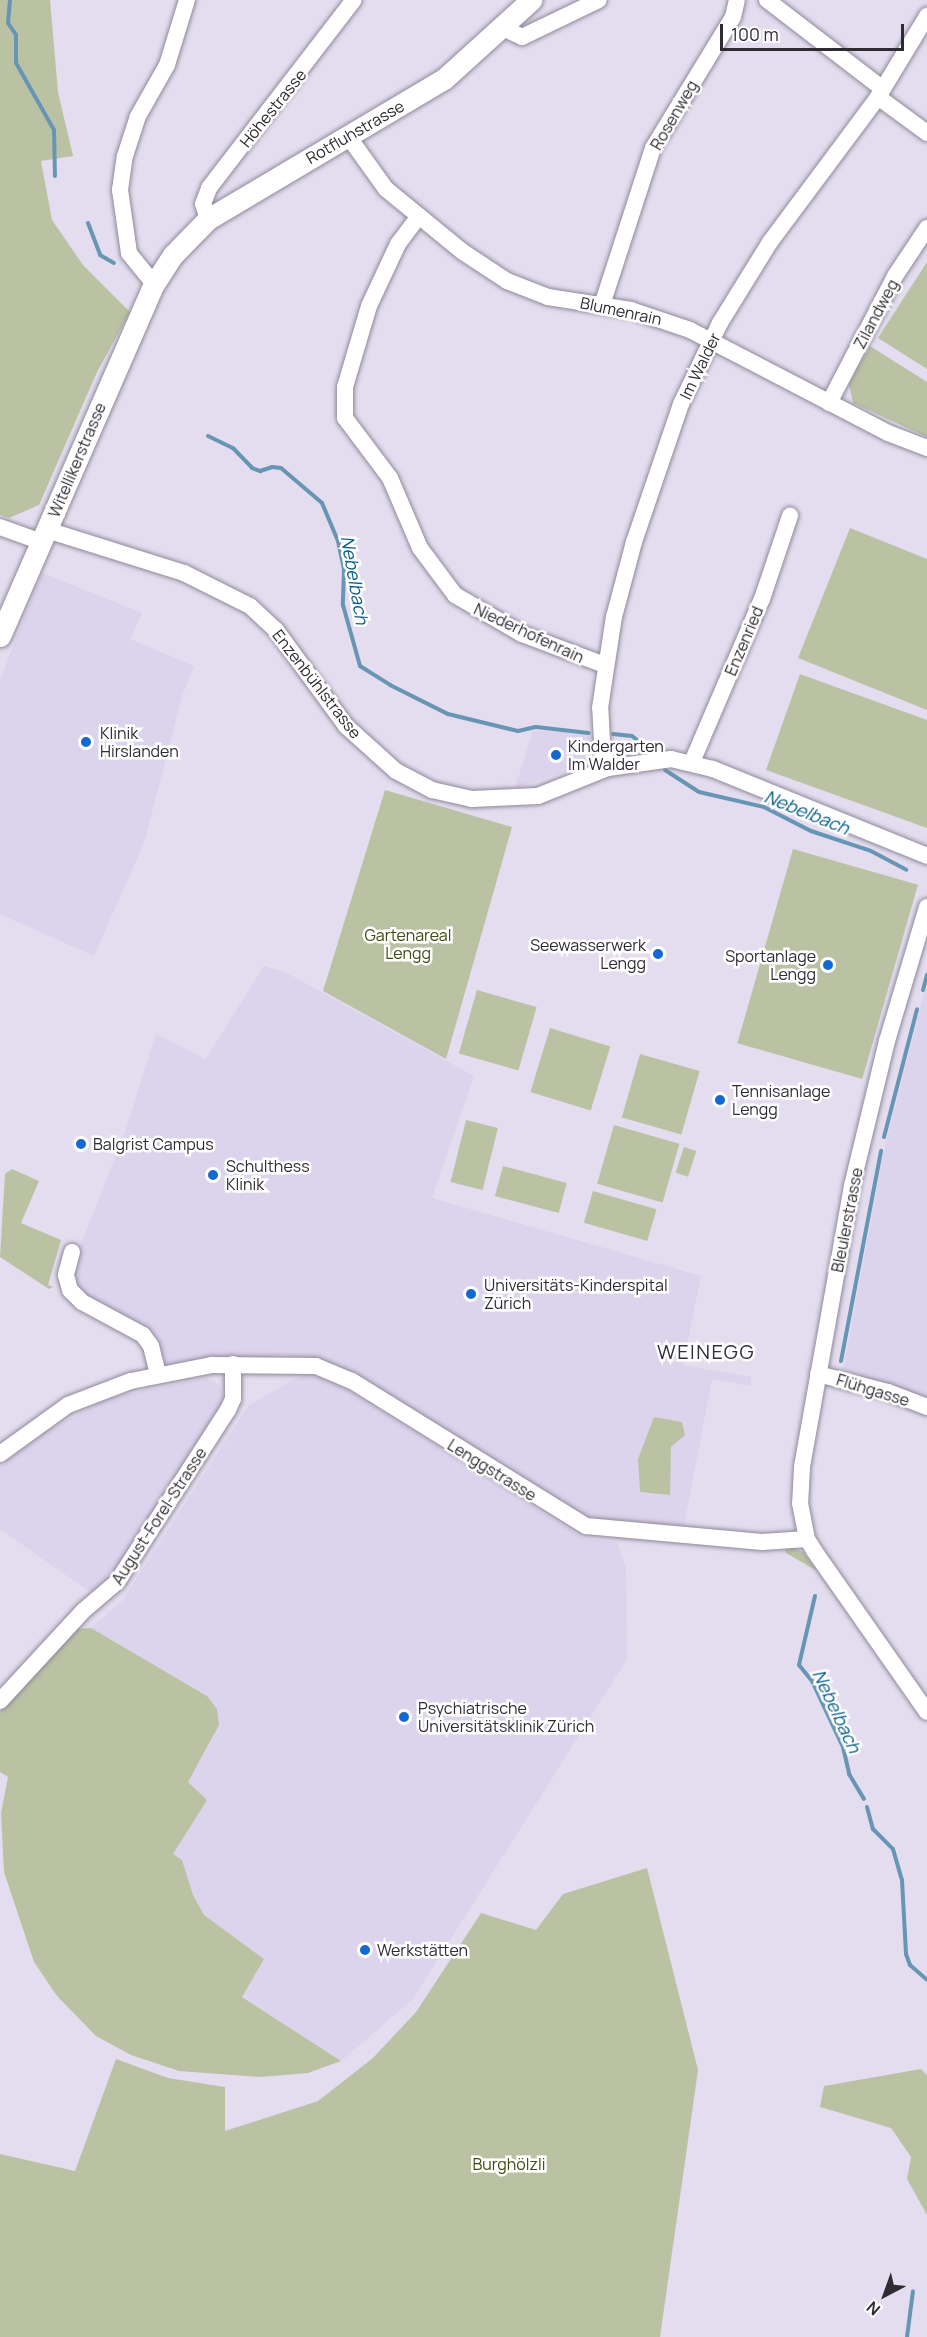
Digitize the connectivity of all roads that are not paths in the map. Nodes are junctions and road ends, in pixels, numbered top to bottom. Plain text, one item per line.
1 (187, 0) edge
2 (354, 0) edge
3 (531, 0) edge
4 (599, 0) edge
5 (737, 0) edge
6 (767, 0) edge
7 (927, 16) edge
8 (503, 28) junction
9 (880, 93) junction
10 (927, 133) edge
11 (348, 136) junction
12 (419, 216) junction
13 (208, 219) junction
14 (927, 228) edge
15 (172, 255) joint
16 (154, 284) junction
17 (602, 305) junction
18 (712, 340) junction
19 (829, 403) junction
20 (927, 448) edge
21 (790, 516) dead end
22 (0, 527) edge
23 (44, 536) junction
24 (0, 636) edge
25 (605, 665) junction
26 (692, 762) junction
27 (608, 768) junction
28 (927, 856) edge
29 (927, 907) edge
30 (72, 1252) dead end
31 (233, 1364) junction
32 (158, 1374) junction
33 (818, 1374) junction
34 (927, 1407) edge
35 (0, 1454) edge
36 (807, 1539) junction
37 (0, 1701) edge
38 (927, 1712) edge

1 - 16 street
2 - 13 street, Höhestrasse
3 - 8 main road, Rotfluhstrasse
4 - 8 street
5 - 17 street, Rosenweg
6 - 9 street
7 - 9 street, Im Walder
8 - 11 main road, Rotfluhstrasse
9 - 10 street
9 - 18 street, Im Walder
11 - 12 street, Blumenrain
11 - 13 main road, Rotfluhstrasse
12 - 17 street, Blumenrain
12 - 25 street, Niederhofenrain
13 - 15 main road, Rotfluhstrasse
14 - 19 street, Zilandweg
15 - 16 main road, Witellikerstrasse
16 - 23 main road, Witellikerstrasse
17 - 18 street, Blumenrain
18 - 19 street, Blumenrain
18 - 25 street, Im Walder
19 - 20 street, Blumenrain
21 - 26 street, Enzenried
22 - 23 street, Enzenbühlstrasse
23 - 24 main road, Witellikerstrasse
23 - 27 street, Enzenbühlstrasse
25 - 27 street, Im Walder
26 - 27 street, Enzenbühlstrasse
26 - 28 street, Enzenbühlstrasse
29 - 33 street, Bleulerstrasse
30 - 32 street
31 - 32 street, Lenggstrasse
31 - 36 street, Lenggstrasse
31 - 37 street, August-Forel-Strasse
32 - 35 street, Lenggstrasse
33 - 34 street, Flühgasse
33 - 36 street, Bleulerstrasse
36 - 38 street

